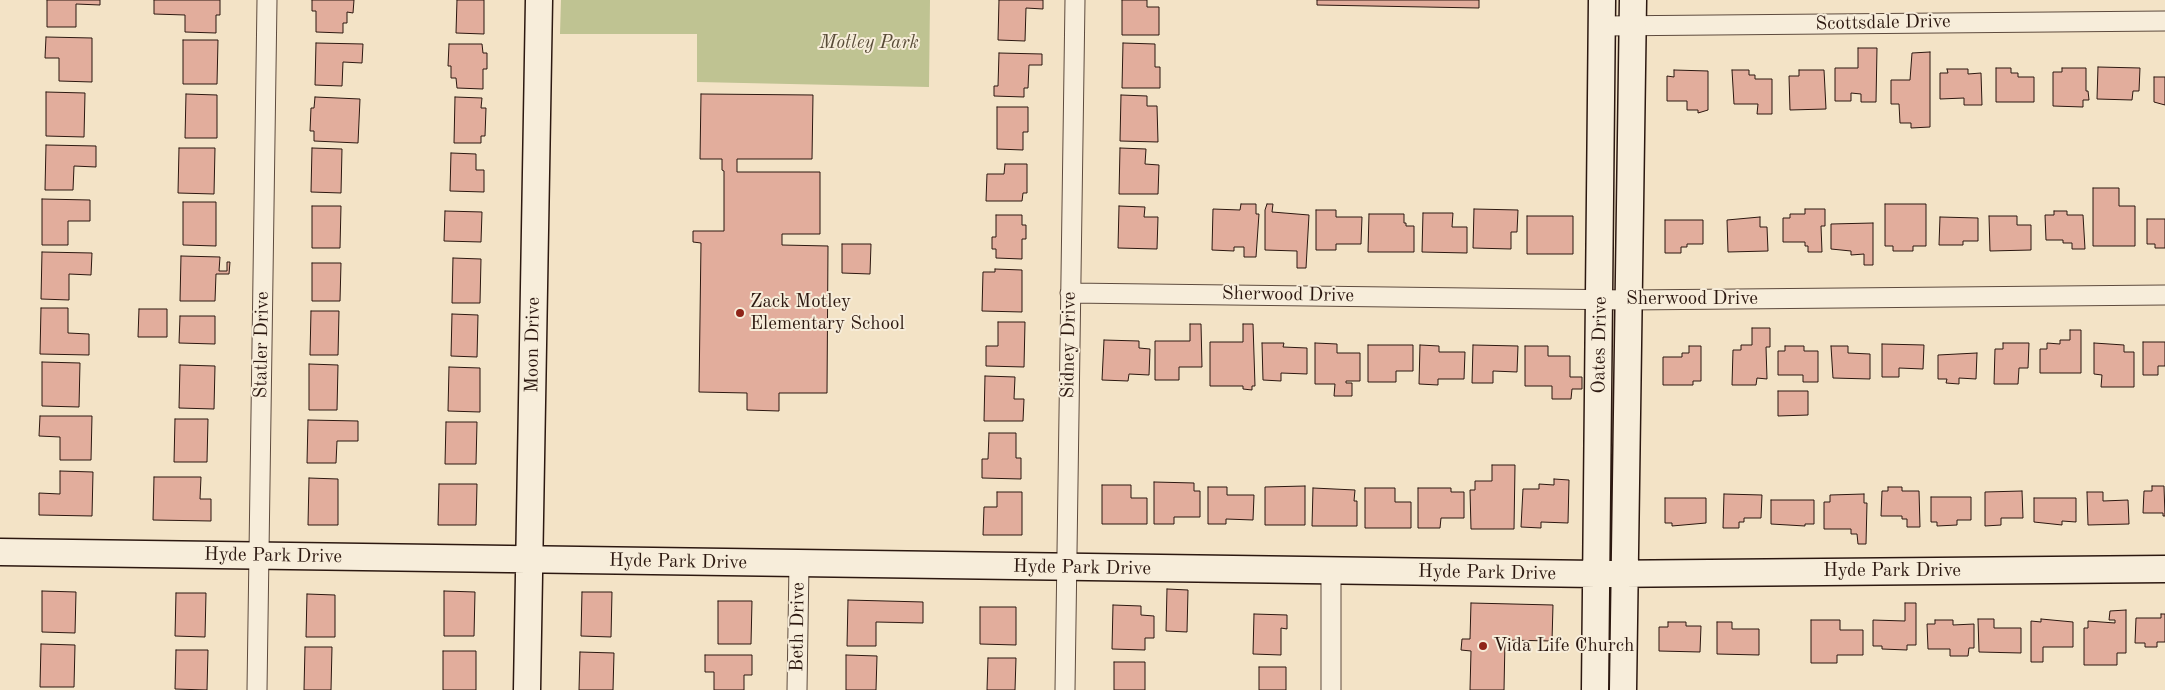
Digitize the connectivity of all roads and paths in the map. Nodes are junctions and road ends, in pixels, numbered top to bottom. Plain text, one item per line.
1 (267, 0) edge
2 (539, 0) edge
3 (1075, 0) edge
4 (1602, 0) edge
5 (1633, 0) edge
6 (2165, 21) edge
7 (1602, 26) junction
8 (1632, 26) junction
9 (1070, 293) junction
10 (2165, 296) edge
11 (1600, 298) junction
12 (1629, 300) junction
13 (0, 552) edge
14 (259, 556) junction
15 (529, 560) junction
16 (799, 564) junction
17 (1066, 568) junction
18 (2165, 569) edge
19 (1331, 571) junction
20 (1625, 573) junction
21 (1596, 574) junction
22 (257, 690) edge
23 (527, 690) edge
24 (798, 690) edge
25 (1065, 690) edge
26 (1331, 690) edge
27 (1595, 690) edge
28 (1623, 690) edge

1 - 14 street, Statler Drive
2 - 15 street, Moon Drive
3 - 9 street, Sidney Drive
4 - 7 street, Oates Drive
5 - 8 street, Oates Drive
6 - 8 street, Scottsdale Drive
7 - 8 street, Scottsdale Drive
7 - 11 street, Oates Drive
8 - 12 street, Oates Drive
9 - 11 street, Sherwood Drive
9 - 17 street, Sidney Drive
10 - 12 street, Sherwood Drive
11 - 12 street, Sherwood Drive
11 - 21 street, Oates Drive
12 - 20 street, Oates Drive
13 - 14 street, Hyde Park Drive
14 - 15 street, Hyde Park Drive
14 - 22 street, Statler Drive
15 - 16 street, Hyde Park Drive
15 - 23 street, Moon Drive
16 - 17 street, Hyde Park Drive
16 - 24 street, Beth Drive
17 - 19 street, Hyde Park Drive
17 - 25 street, Sidney Drive
18 - 20 street, Hyde Park Drive
19 - 21 street, Hyde Park Drive
19 - 26 street
20 - 21 street, Hyde Park Drive
20 - 28 street, Oates Drive
21 - 27 street, Oates Drive

